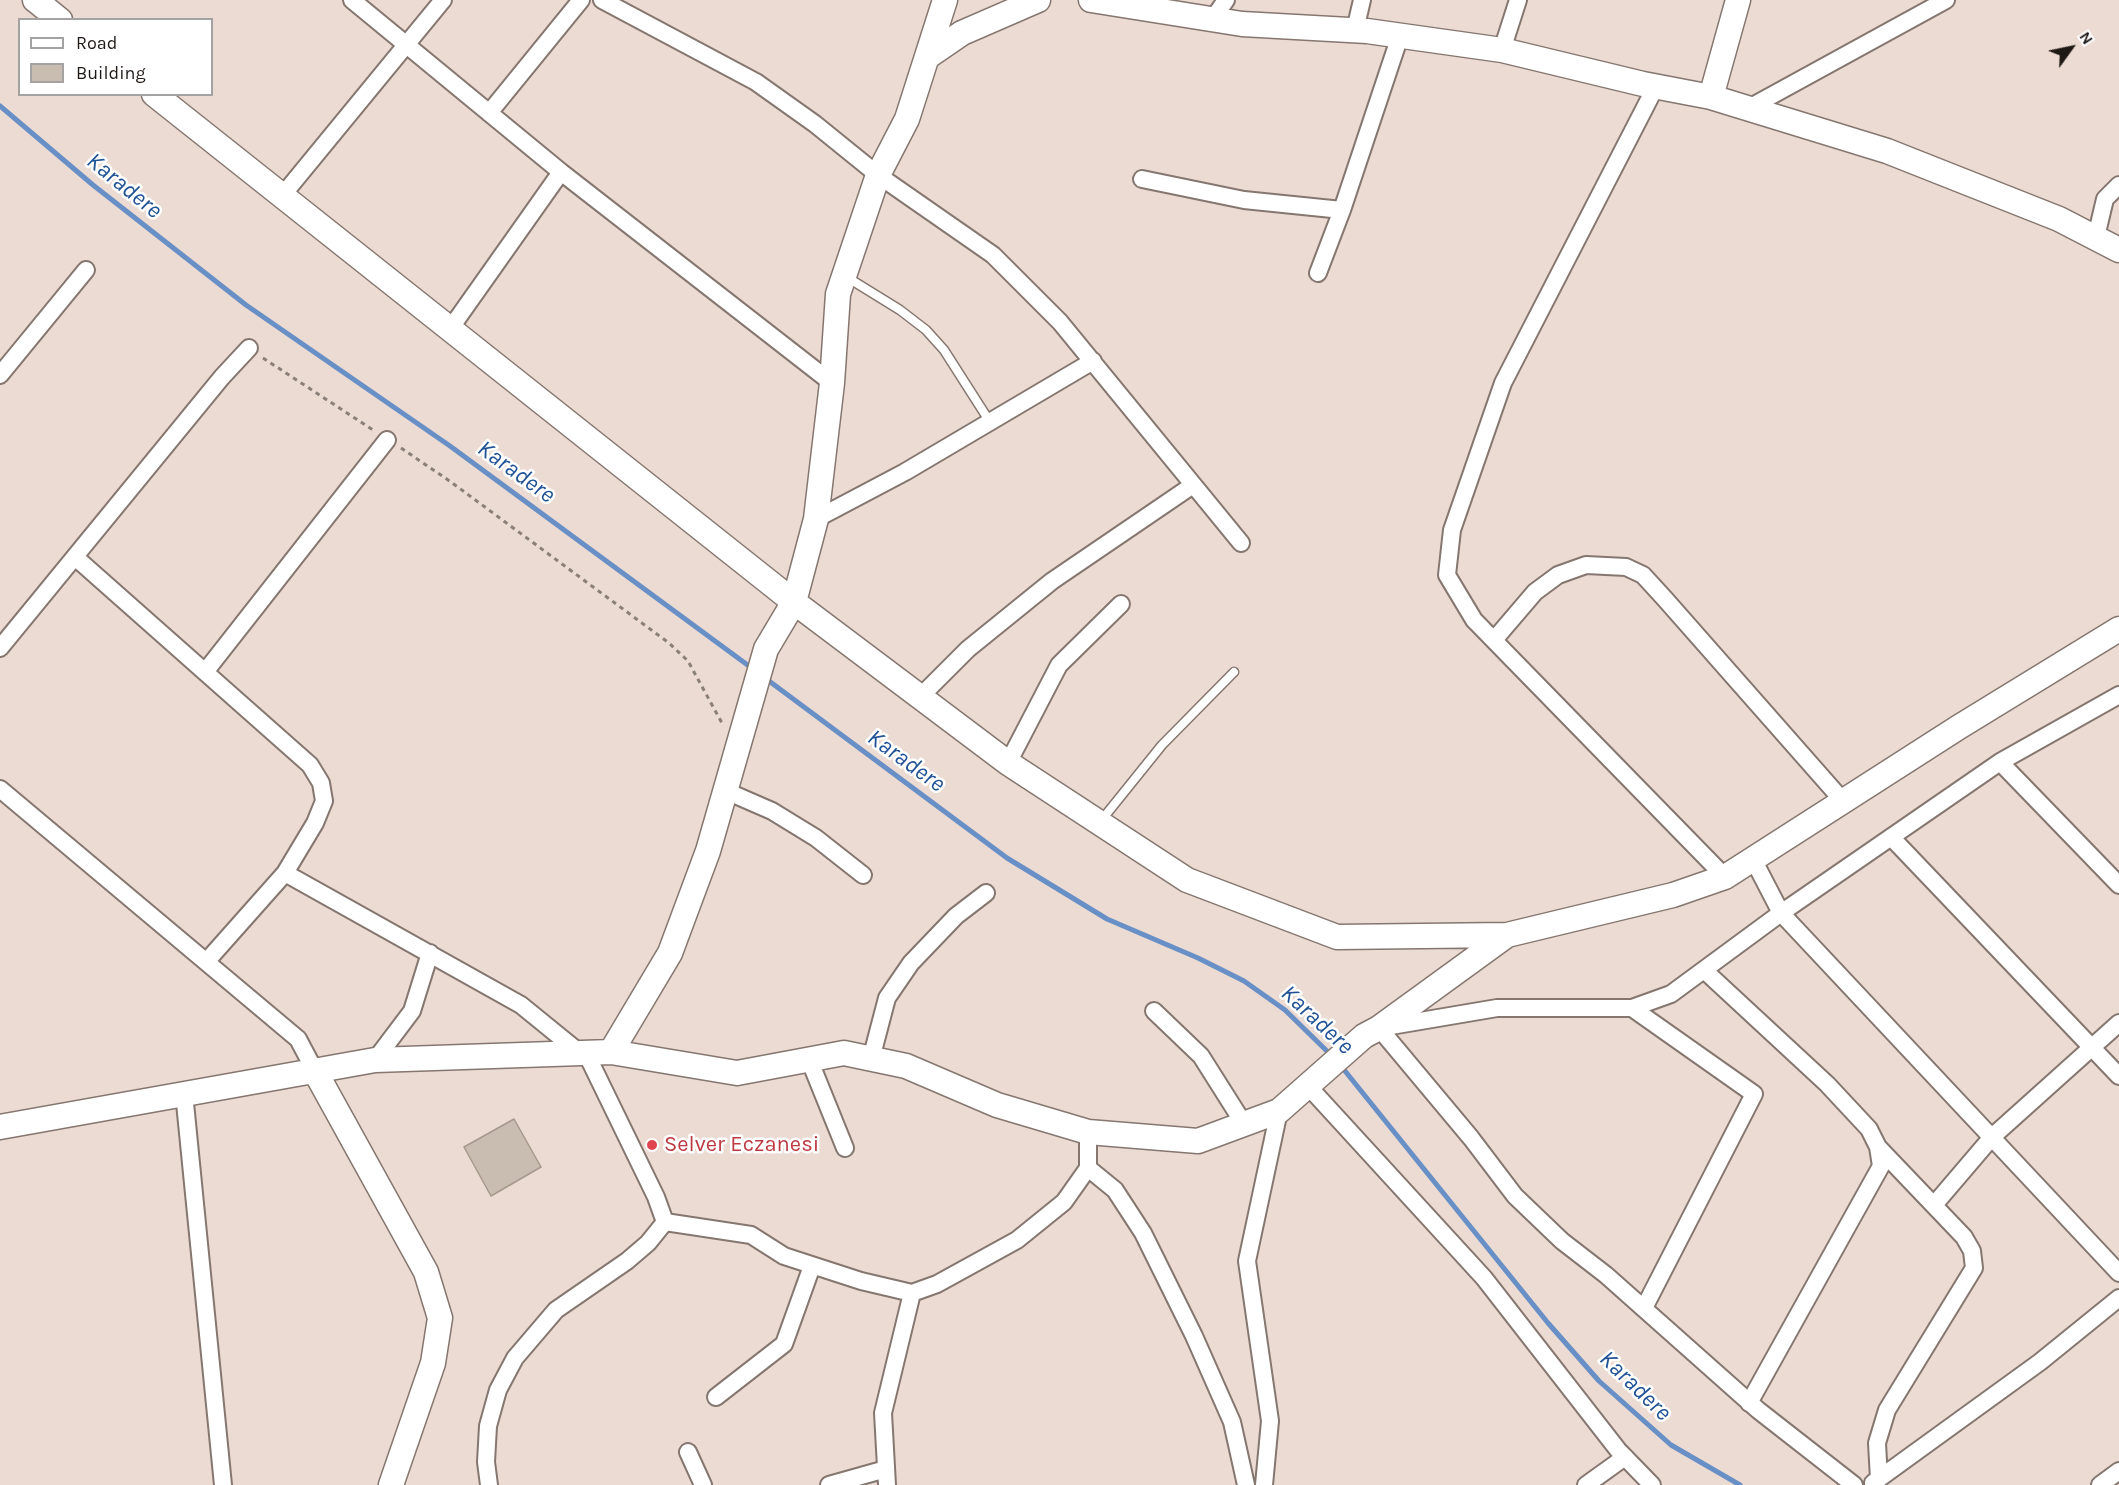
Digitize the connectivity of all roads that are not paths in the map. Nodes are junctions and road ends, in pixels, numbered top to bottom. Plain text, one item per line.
1 (35, 0) edge
2 (352, 0) edge
3 (443, 0) edge
4 (581, 0) edge
5 (602, 0) edge
6 (945, 0) edge
7 (1038, 0) edge
8 (1091, 0) edge
9 (1226, 0) edge
10 (1362, 0) edge
11 (1518, 0) edge
12 (1738, 0) edge
13 (1946, 0) edge
14 (58, 18) edge
15 (1212, 20) junction
16 (1355, 30) junction
17 (1400, 36) junction
18 (406, 45) junction
19 (1502, 50) junction
20 (927, 57) junction
21 (1656, 86) junction
22 (157, 96) edge
23 (1711, 97) junction
24 (1747, 109) junction
25 (489, 113) junction
26 (561, 172) junction
27 (878, 175) junction
28 (1142, 179) dead end
29 (2119, 185) edge
30 (282, 196) junction
31 (1342, 210) junction
32 (2096, 237) junction
33 (2119, 250) edge
34 (86, 270) dead end
35 (1318, 273) dead end
36 (844, 276) junction
37 (450, 329) junction
38 (249, 348) road end
39 (1093, 362) junction
40 (0, 375) edge
41 (832, 383) junction
42 (990, 422) junction
43 (387, 440) road end
44 (1193, 485) junction
45 (816, 519) junction
46 (1241, 543) dead end
47 (75, 557) junction
48 (794, 602) junction
49 (1121, 604) dead end
50 (2119, 629) edge
51 (1494, 640) junction
52 (0, 648) edge
53 (205, 672) junction
54 (1233, 672) dead end
55 (2119, 695) edge
56 (920, 697) junction
57 (2000, 762) junction
58 (1008, 763) junction
59 (0, 789) edge
60 (726, 791) junction
61 (1843, 801) junction
62 (1099, 822) junction
63 (1891, 837) junction
64 (1754, 861) junction
65 (285, 873) junction
66 (863, 875) dead end
67 (1725, 878) junction
68 (2119, 885) edge
69 (986, 893) dead end
70 (1781, 913) junction
71 (1507, 935) junction
72 (430, 953) junction
73 (206, 962) junction
74 (1705, 970) junction
75 (1632, 1008) junction
76 (1154, 1011) dead end
77 (2119, 1023) edge
78 (1372, 1032) junction
79 (2092, 1047) junction
80 (611, 1052) junction
81 (583, 1053) junction
82 (809, 1059) junction
83 (872, 1059) junction
84 (375, 1060) junction
85 (316, 1073) junction
86 (2119, 1076) edge
87 (1314, 1081) junction
88 (184, 1093) junction
89 (1279, 1111) junction
90 (1244, 1124) junction
91 (0, 1127) edge
92 (1088, 1132) junction
93 (1992, 1137) junction
94 (1878, 1147) junction
95 (845, 1148) dead end
96 (1088, 1168) junction
97 (1934, 1205) junction
98 (665, 1222) junction
99 (812, 1266) junction
100 (2119, 1273) edge
101 (912, 1293) junction
102 (2119, 1298) edge
103 (1644, 1308) junction
104 (716, 1397) dead end
105 (1749, 1403) junction
106 (688, 1452) dead end
107 (1624, 1457) junction
108 (2119, 1471) edge
109 (887, 1477) edge
110 (1874, 1482) edge
111 (223, 1485) edge
112 (391, 1485) edge
113 (489, 1485) edge
114 (703, 1485) edge
115 (829, 1485) edge
116 (1246, 1485) edge
117 (1264, 1485) edge
118 (1586, 1485) edge
119 (1652, 1485) edge
120 (1854, 1485) edge
121 (2100, 1485) edge

1 - 14 street
2 - 18 street
3 - 18 street
4 - 25 street
5 - 27 street
6 - 20 street
7 - 20 street
8 - 15 street
9 - 15 street
10 - 16 street
11 - 19 street
12 - 23 street
13 - 24 street
15 - 16 street
16 - 17 street
17 - 19 street
17 - 31 street
18 - 25 street
18 - 30 street
19 - 21 street
20 - 27 street
21 - 23 street
21 - 51 street
22 - 30 street
23 - 24 street
24 - 32 street
25 - 26 street
26 - 37 street
26 - 41 street
27 - 36 street
27 - 39 street
28 - 31 street
29 - 32 street
30 - 37 street
31 - 35 street
32 - 33 street
34 - 40 street
36 - 41 street
36 - 42 lane
37 - 48 street
38 - 47 street
39 - 42 street
39 - 44 street
41 - 45 street
42 - 45 street
43 - 53 street
44 - 46 street
44 - 56 street
45 - 48 street
47 - 52 street
47 - 53 street
48 - 56 street
48 - 60 street
49 - 58 street
50 - 61 street
51 - 61 street
51 - 67 street
53 - 65 street
54 - 62 lane
55 - 57 street
56 - 58 street
57 - 63 street
57 - 68 street
58 - 62 street
59 - 73 street
60 - 66 street
60 - 80 street
61 - 64 street
62 - 71 street
63 - 70 street
63 - 79 street
64 - 67 street
64 - 70 street
65 - 72 street
65 - 73 street
67 - 71 street
69 - 83 street
70 - 74 street
70 - 93 street
71 - 78 street
72 - 81 street
72 - 84 street
73 - 85 street
74 - 75 street
74 - 94 street
75 - 78 street
75 - 103 street
76 - 90 street
77 - 79 street
78 - 87 street
78 - 103 street
79 - 86 street
79 - 93 street
80 - 81 street
80 - 82 street
81 - 84 street
81 - 98 street
82 - 83 street
82 - 95 street
83 - 92 street
84 - 85 street
85 - 88 street
85 - 112 street
87 - 89 street
87 - 107 street
88 - 91 street
88 - 111 street
89 - 90 street
89 - 117 street
90 - 92 street
92 - 96 street
93 - 97 street
93 - 100 street
94 - 97 street
94 - 105 street
96 - 101 street
96 - 116 street
97 - 110 street
98 - 99 street
98 - 113 street
99 - 101 street
99 - 104 street
101 - 109 street
102 - 110 street
103 - 105 street
105 - 120 street
106 - 114 street
107 - 118 street
107 - 119 street
108 - 121 street
109 - 115 street

